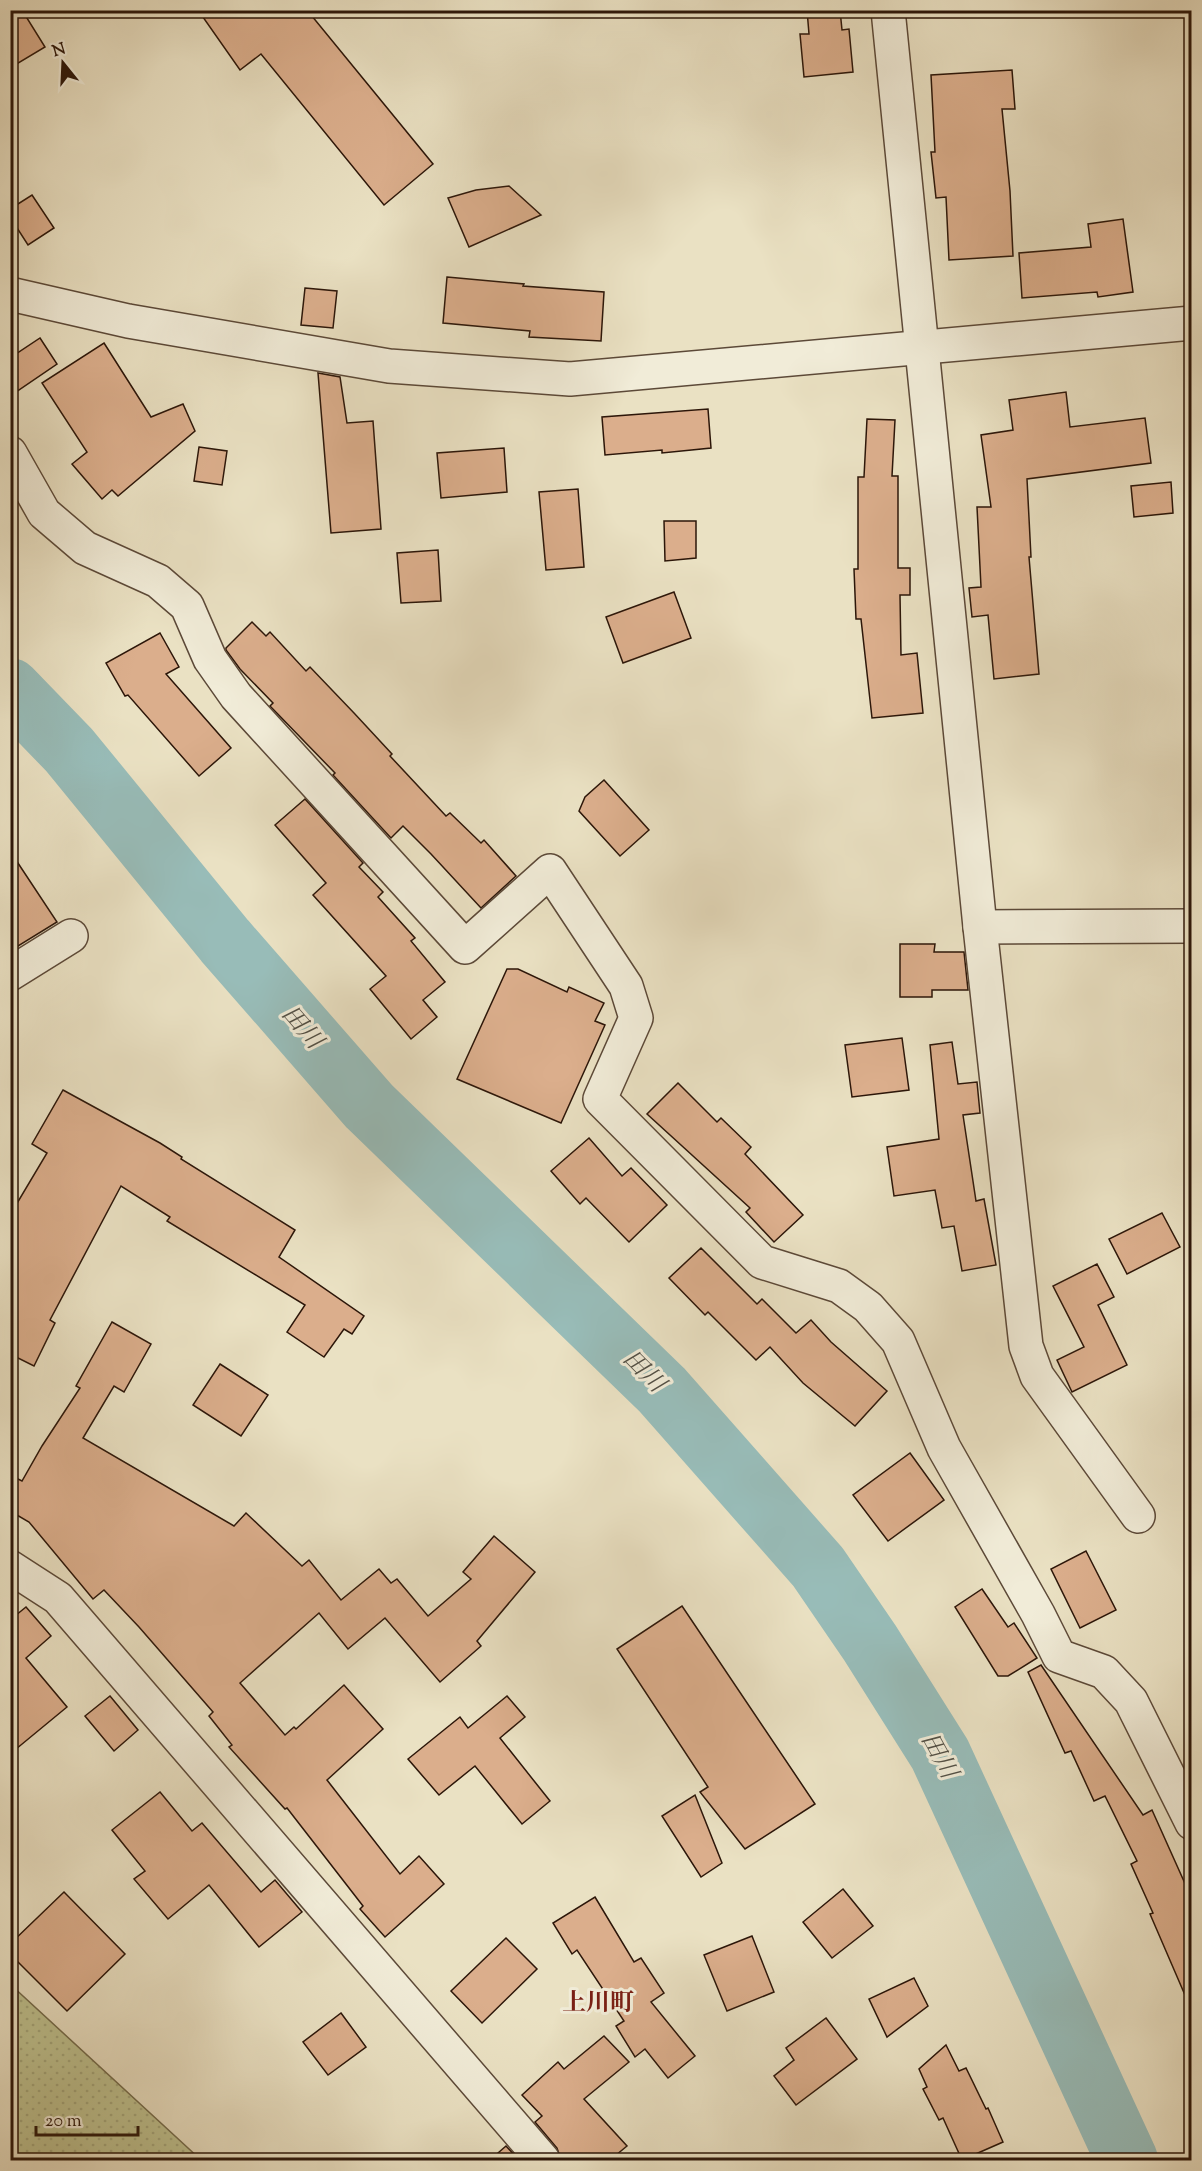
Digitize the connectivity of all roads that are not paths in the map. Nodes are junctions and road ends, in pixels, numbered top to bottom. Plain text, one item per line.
1 (888, 10) edge
2 (10, 294) edge
3 (1191, 323) edge
4 (921, 348) junction
5 (10, 453) edge
6 (1191, 926) edge
7 (980, 927) junction
8 (71, 936) dead end
9 (10, 974) edge
10 (1138, 1516) dead end
11 (10, 1567) edge
12 (1191, 1823) edge
13 (543, 2160) edge

1 - 4 street
2 - 4 street
3 - 4 street
4 - 7 street
5 - 12 street
6 - 7 street
7 - 10 street
8 - 9 street
11 - 13 street

